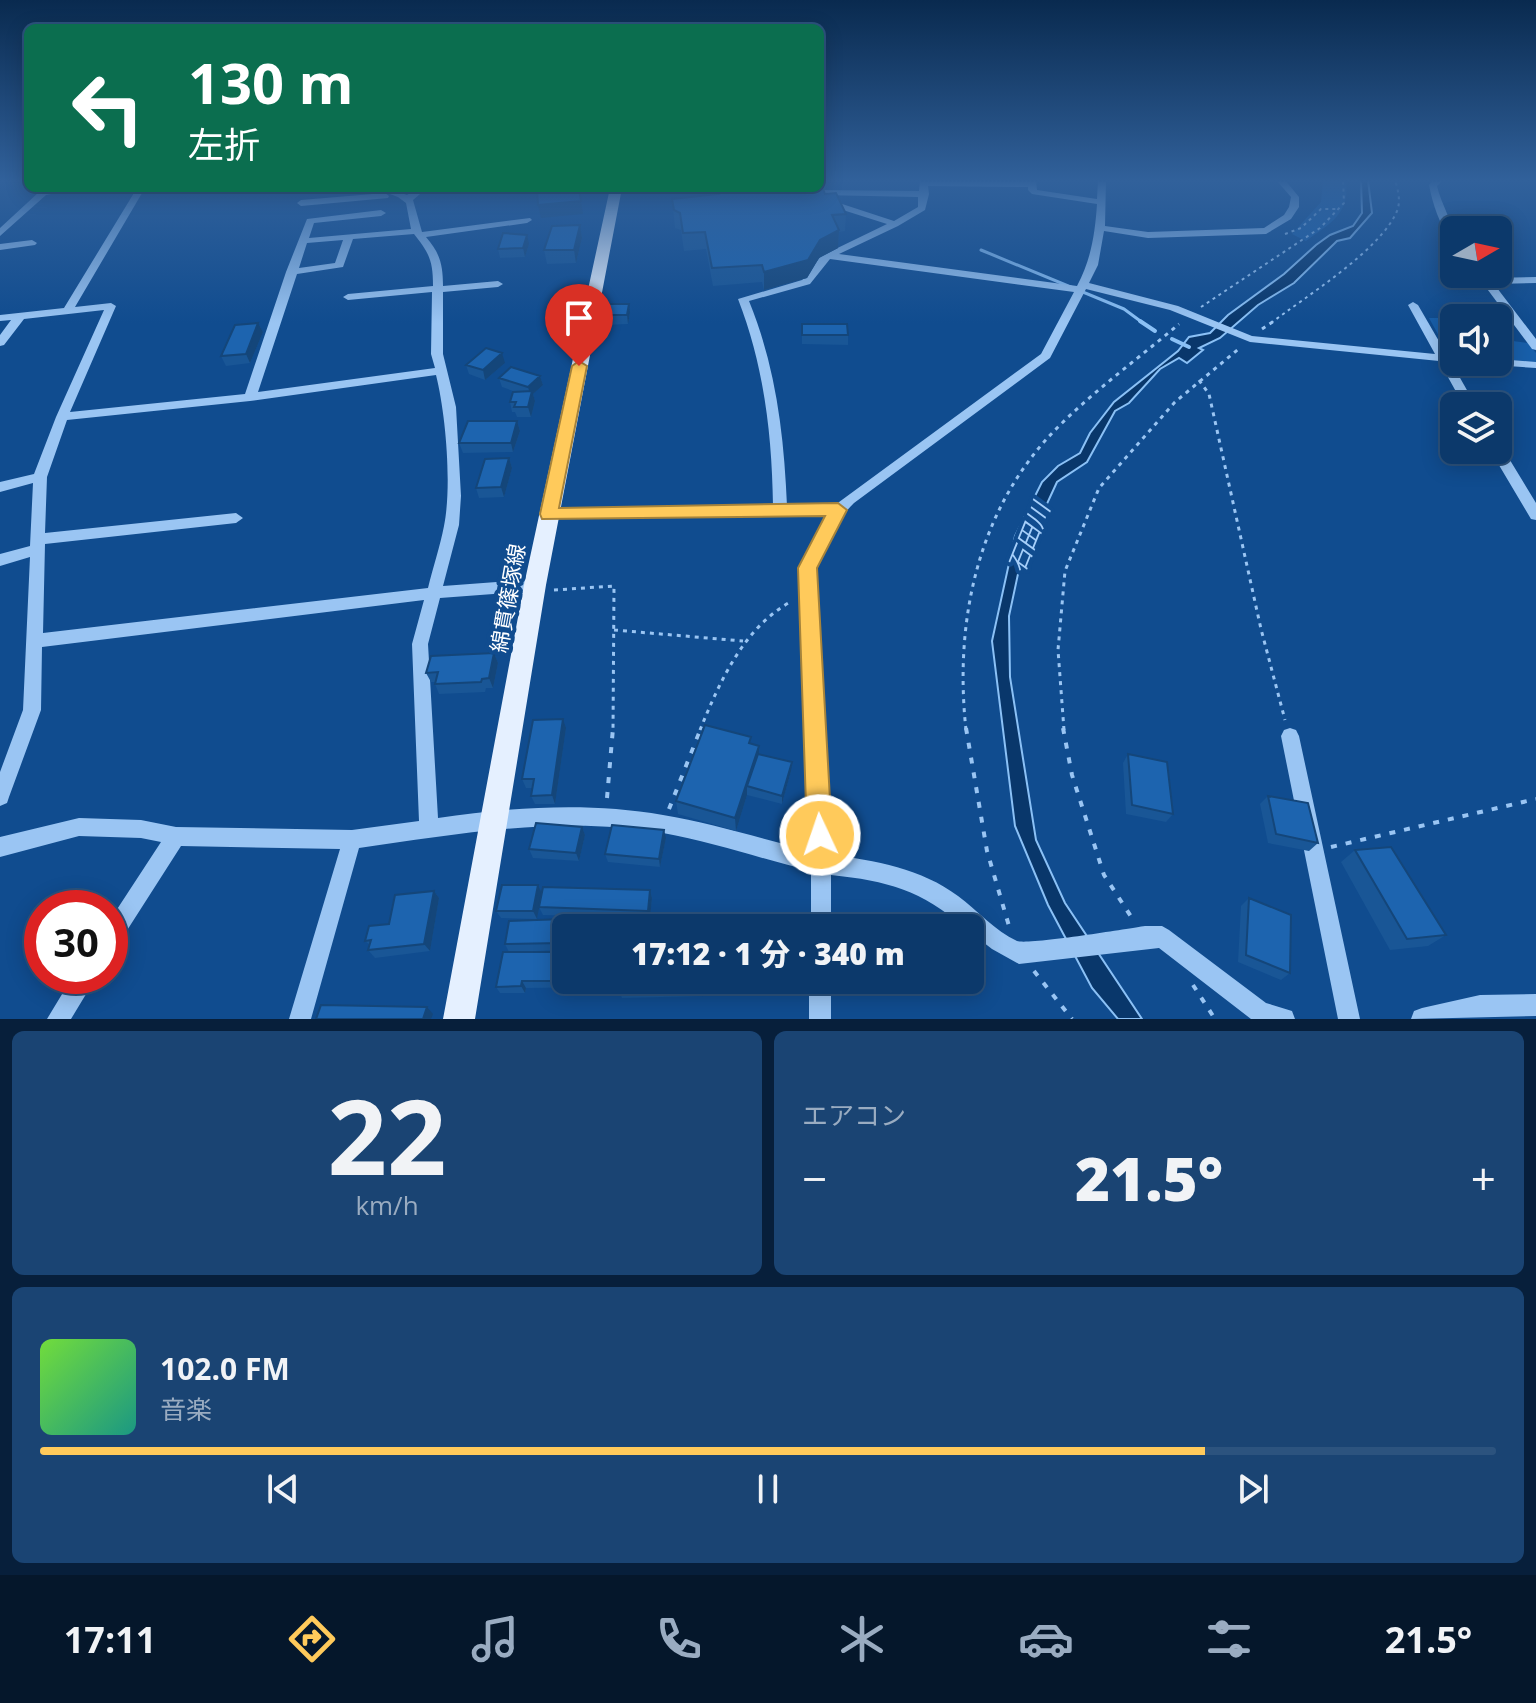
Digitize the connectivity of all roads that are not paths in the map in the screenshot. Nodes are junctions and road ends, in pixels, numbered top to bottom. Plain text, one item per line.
1 (117, 228) edge
2 (307, 228) edge
3 (379, 228) edge
4 (416, 228) edge
5 (464, 228) edge
6 (608, 228) edge
7 (888, 228) edge
8 (1100, 228) joint
9 (1270, 228) edge
10 (418, 233) junction
11 (378, 234) junction
12 (349, 236) junction
13 (302, 241) junction
14 (32, 243) dead end
15 (0, 247) edge
16 (830, 256) junction
17 (291, 272) junction
18 (1512, 279) edge
19 (1536, 280) edge
20 (498, 284) dead end
21 (1083, 287) junction
22 (440, 288) junction
23 (1492, 288) edge
24 (348, 297) dead end
25 (1413, 305) dead end
26 (68, 310) junction
27 (20, 316) junction
28 (0, 318) edge
29 (0, 343) edge
30 (1440, 347) edge
31 (1536, 347) edge
32 (1440, 358) edge
33 (1512, 363) edge
34 (1536, 365) edge
35 (441, 371) junction
36 (250, 397) junction
37 (62, 417) junction
38 (1505, 464) edge
39 (40, 477) junction
40 (0, 487) edge
41 (780, 509) junction
42 (838, 510) junction
43 (549, 514) junction
44 (1536, 515) edge
45 (236, 518) dead end
46 (37, 544) junction
47 (0, 560) edge
48 (542, 588) junction
49 (432, 594) junction
50 (35, 641) junction
51 (1290, 736) road end
52 (0, 797) edge
53 (495, 819) junction
54 (429, 829) junction
55 (176, 836) junction
56 (352, 840) junction
57 (0, 847) edge
58 (821, 864) junction
59 (128, 911) edge
60 (821, 914) edge
61 (74, 994) edge
62 (820, 994) edge
63 (1536, 1005) edge
64 (58, 1019) edge
65 (300, 1019) edge
66 (459, 1019) edge
67 (820, 1019) edge
68 (1284, 1019) edge
69 (1349, 1019) edge
70 (1422, 1019) edge

1 - 26 street
2 - 13 street
3 - 11 street
4 - 10 street
5 - 10 street
6 - 43 main road, 綿貫篠塚線
7 - 16 street
8 - 9 street
8 - 21 street
10 - 11 street
10 - 22 street
11 - 12 street
12 - 13 street
12 - 17 street
13 - 17 street
14 - 15 street
16 - 21 street
16 - 41 street
17 - 36 street
18 - 19 street
20 - 22 street
21 - 32 street
21 - 42 street
22 - 24 street
22 - 35 street
23 - 31 street
25 - 30 street
26 - 27 street
26 - 37 street
27 - 28 street
27 - 29 street
33 - 34 street
35 - 36 street
35 - 49 street
36 - 37 street
37 - 39 street
38 - 44 street
39 - 40 street
39 - 46 street
41 - 42 street
41 - 43 street
42 - 58 street
43 - 48 main road, 綿貫篠塚線
45 - 46 street
46 - 47 street
46 - 50 street
48 - 49 street
48 - 53 main road, 綿貫篠塚線
49 - 50 street
49 - 54 street
50 - 52 street
51 - 69 street
53 - 54 street
53 - 58 street
53 - 66 main road, 綿貫篠塚線
54 - 56 street
55 - 56 street
55 - 57 street
55 - 59 street
56 - 65 street
58 - 60 street
58 - 68 street
61 - 64 street
62 - 67 street
63 - 70 street

